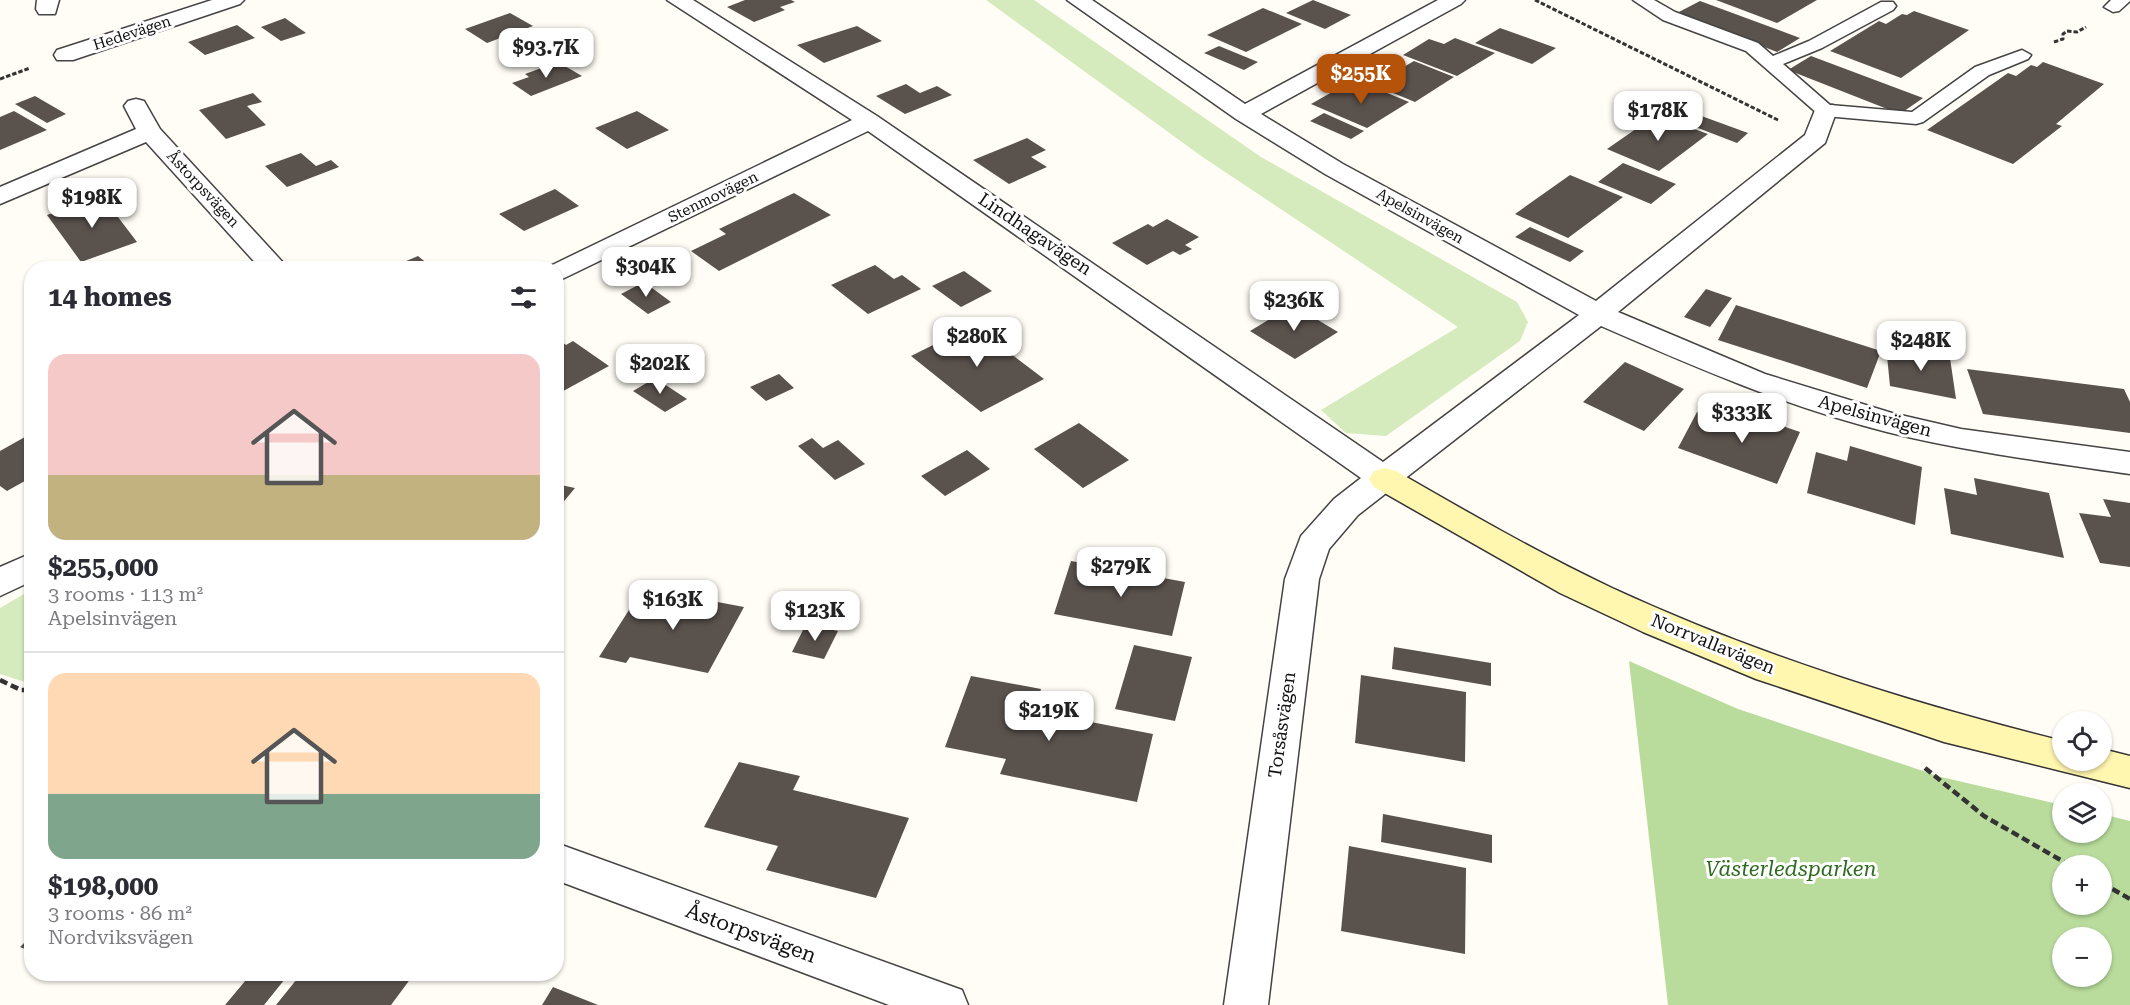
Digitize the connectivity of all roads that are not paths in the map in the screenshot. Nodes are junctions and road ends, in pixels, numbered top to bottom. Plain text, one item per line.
1 (233, 0) edge
2 (678, 0) edge
3 (1078, 0) edge
4 (1454, 0) edge
5 (1642, 0) edge
6 (1684, 0) edge
7 (1887, 6) dead end
8 (1660, 9) junction
9 (65, 55) dead end
10 (2022, 55) road end
11 (1771, 62) junction
12 (136, 106) dead end
13 (1825, 110) junction
14 (1244, 114) junction
15 (869, 121) junction
16 (150, 132) junction
17 (0, 196) edge
18 (269, 261) edge
19 (564, 270) edge
20 (1598, 314) junction
21 (2130, 463) edge
22 (1385, 479) junction
23 (24, 570) edge
24 (0, 583) edge
25 (2052, 754) edge
26 (2112, 768) edge
27 (2130, 772) edge
28 (564, 864) edge
29 (946, 1005) edge
30 (1246, 1005) edge

1 - 9 street, Hedevägen
2 - 15 street, Lindhagavägen
3 - 14 street, Apelsinvägen
4 - 14 street
5 - 8 lane
6 - 8 lane
7 - 11 lane
8 - 11 lane
10 - 13 lane
11 - 13 lane
12 - 16 street, Åstorpsvägen
13 - 20 street
14 - 20 street, Apelsinvägen
15 - 19 street, Stenmovägen
15 - 22 street, Lindhagavägen
16 - 17 street
16 - 18 street, Åstorpsvägen
20 - 21 street, Apelsinvägen
20 - 22 street
22 - 25 street, Norrvallavägen
22 - 30 street, Torsåsvägen
23 - 24 street
26 - 27 street
28 - 29 street, Åstorpsvägen

